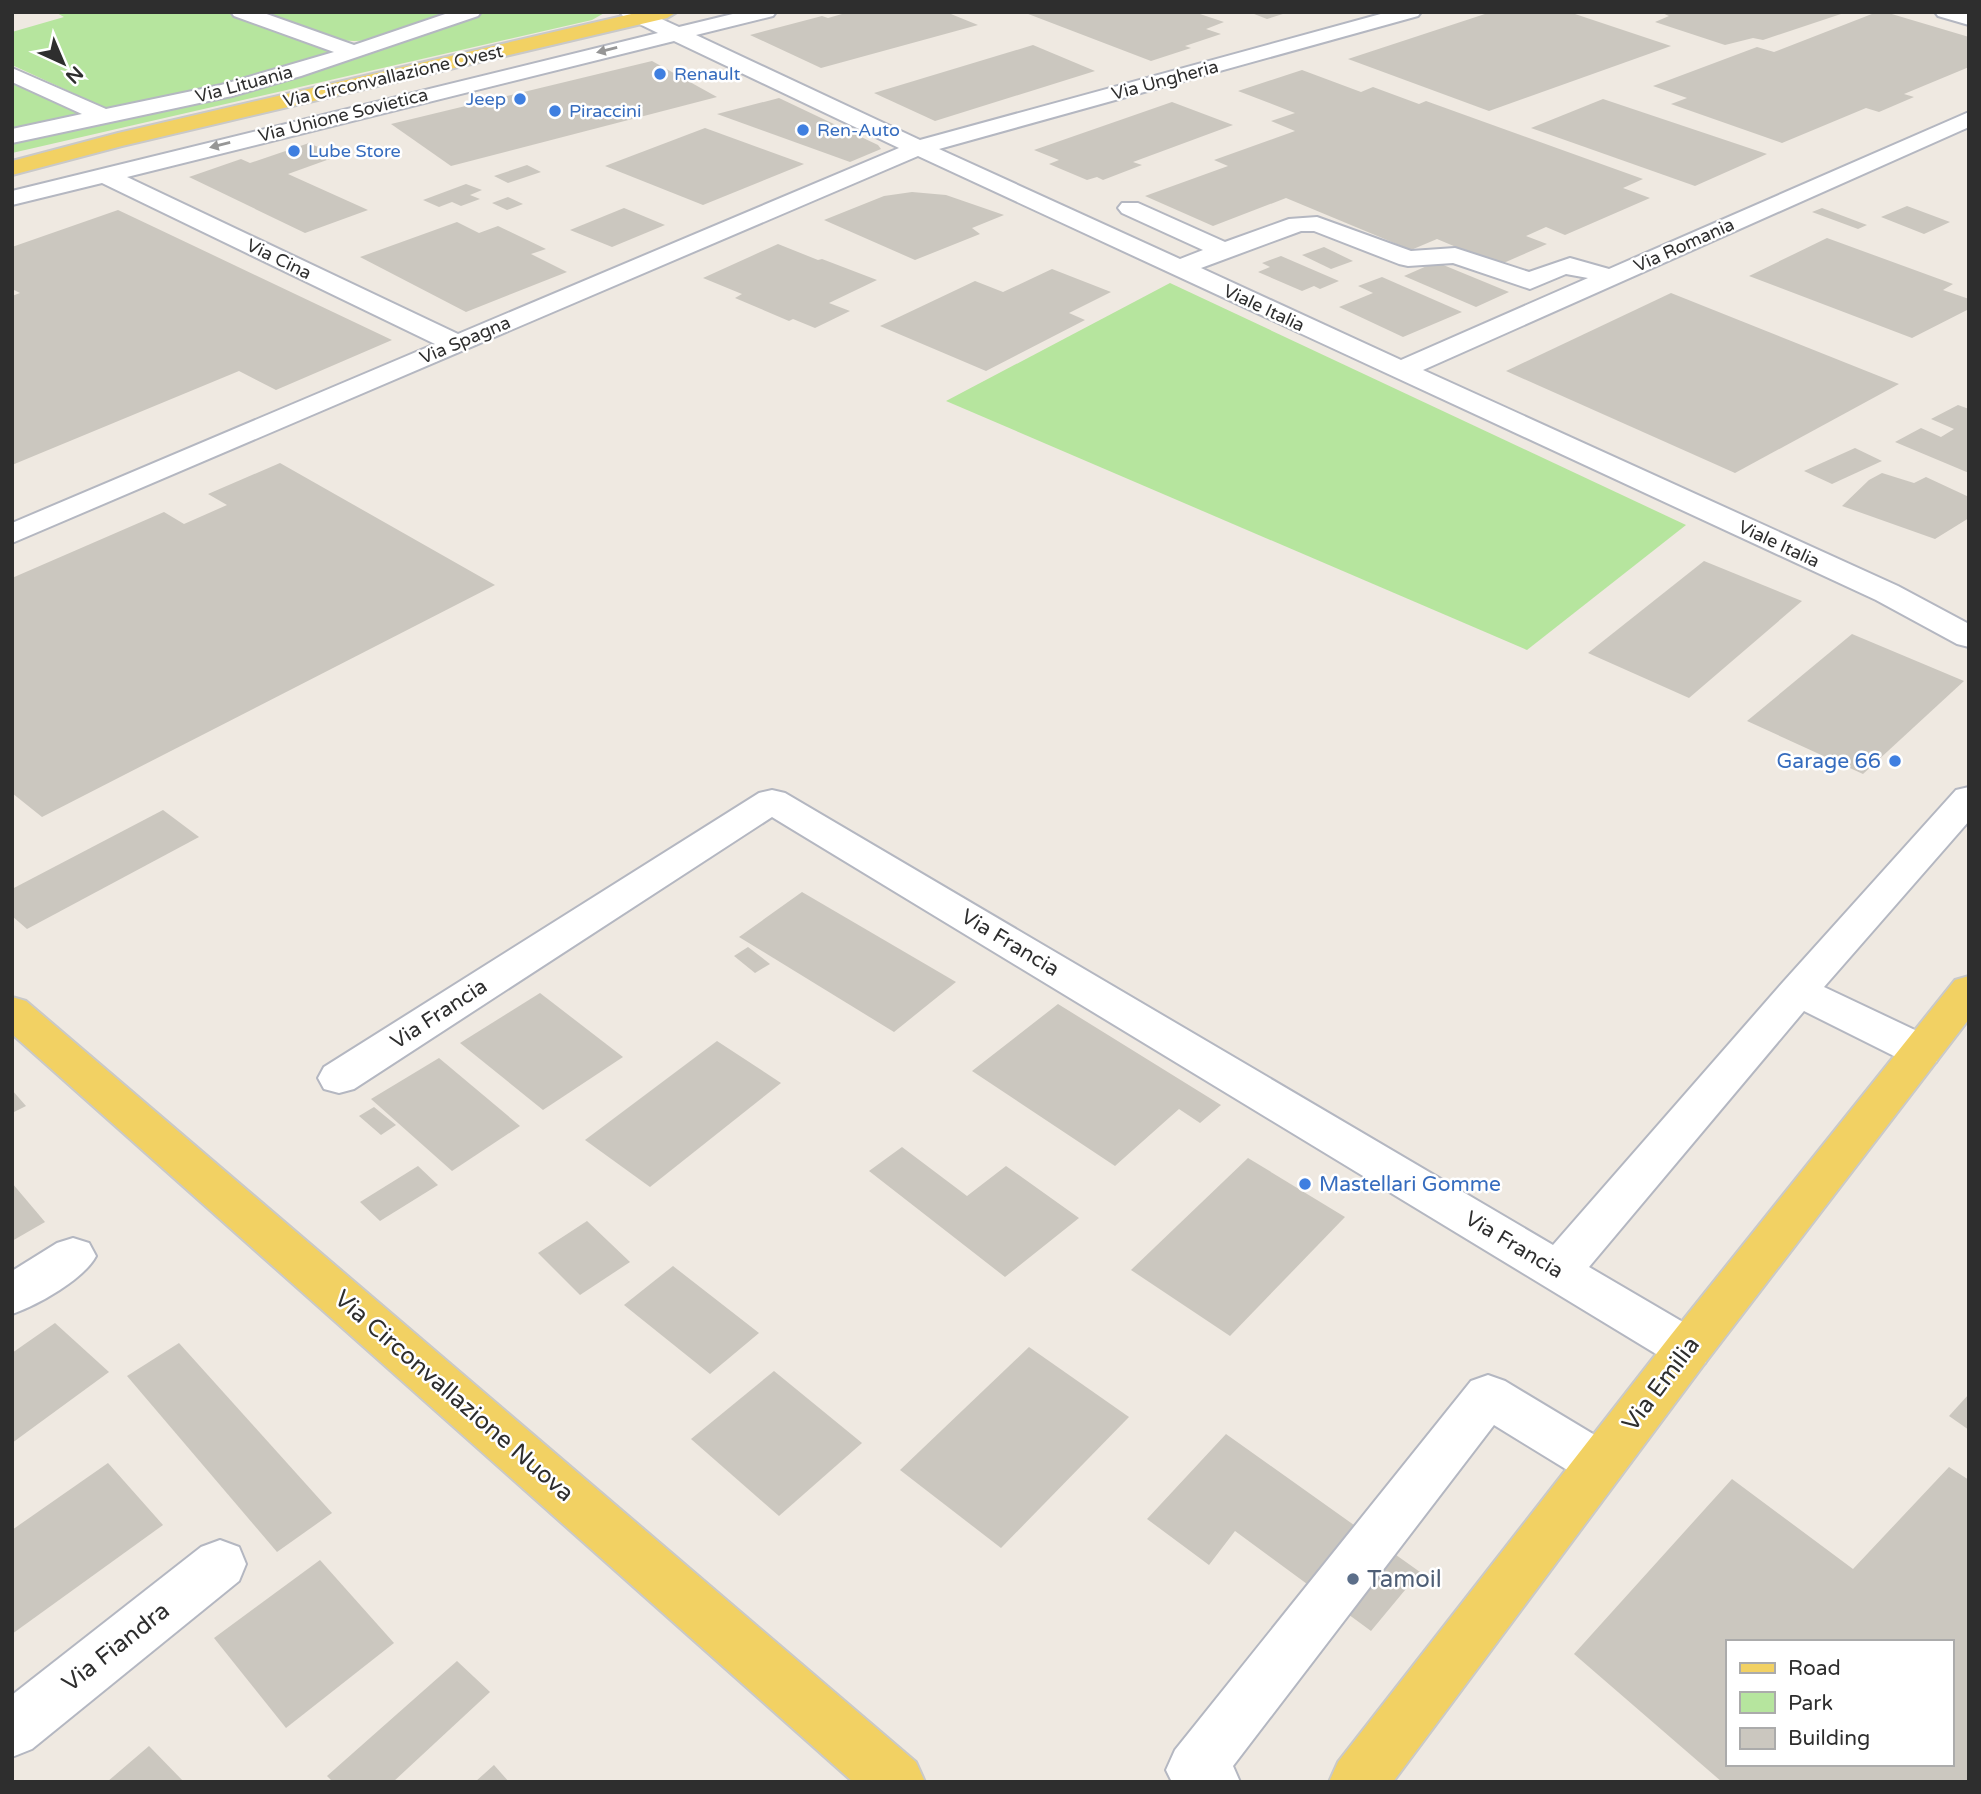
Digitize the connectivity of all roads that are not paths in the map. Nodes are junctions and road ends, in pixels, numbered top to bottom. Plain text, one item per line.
1 (241, 12) edge
2 (471, 12) edge
3 (766, 12) edge
4 (1411, 12) edge
5 (1945, 12) edge
6 (636, 15) edge
7 (1969, 19) edge
8 (671, 23) edge
9 (351, 51) junction
10 (12, 74) edge
11 (102, 118) junction
12 (1969, 119) edge
13 (12, 136) edge
14 (918, 148) junction
15 (15, 165) edge
16 (103, 174) junction
17 (12, 198) edge
18 (1130, 208) dead end
19 (1224, 251) junction
20 (1178, 268) junction
21 (1609, 278) junction
22 (455, 343) junction
23 (1400, 370) junction
24 (12, 534) edge
25 (1887, 593) junction
26 (1969, 622) edge
27 (1969, 637) edge
28 (1969, 798) edge
29 (1969, 990) edge
30 (1798, 992) junction
31 (12, 1011) edge
32 (1921, 1051) junction
33 (339, 1078) dead end
34 (73, 1256) dead end
35 (1558, 1271) junction
36 (12, 1294) edge
37 (1688, 1349) junction
38 (1600, 1464) junction
39 (220, 1564) dead end
40 (12, 1730) edge
41 (896, 1782) edge
42 (1210, 1782) edge
43 (1358, 1782) edge

1 - 9 street
2 - 9 street, Via Lituania
3 - 8 street, Via Unione Sovietica
4 - 14 street, Via Ungheria
5 - 7 street
6 - 8 street, Viale Italia
6 - 15 main road, Via Circonvallazione Ovest
8 - 14 street, Viale Italia
8 -> 16 street, Via Unione Sovietica
9 - 11 street, Via Lituania
10 - 11 street
11 - 13 street, Via Lituania
12 - 21 street, Via Romania
14 - 20 street, Viale Italia
14 - 22 street, Via Spagna
16 - 17 street, Via Unione Sovietica
16 - 22 street, Via Cina
18 - 19 street
19 - 20 street
19 - 21 street
20 - 23 street, Viale Italia
21 - 23 street, Via Romania
22 - 24 street, Via Spagna
23 - 25 street, Viale Italia
25 - 26 street, Viale Italia
25 - 27 street, Viale Italia
28 - 30 street
29 - 32 main road, Via Emilia
30 - 32 street
30 - 35 street
31 - 41 main road, Via Circonvallazione Nuova
32 - 37 main road, Via Emilia
33 - 35 street, Via Francia
34 - 36 street
35 - 37 street, Via Francia
37 - 38 main road, Via Emilia
38 - 42 street
38 - 43 main road, Via Emilia
39 - 40 street, Via Fiandra

